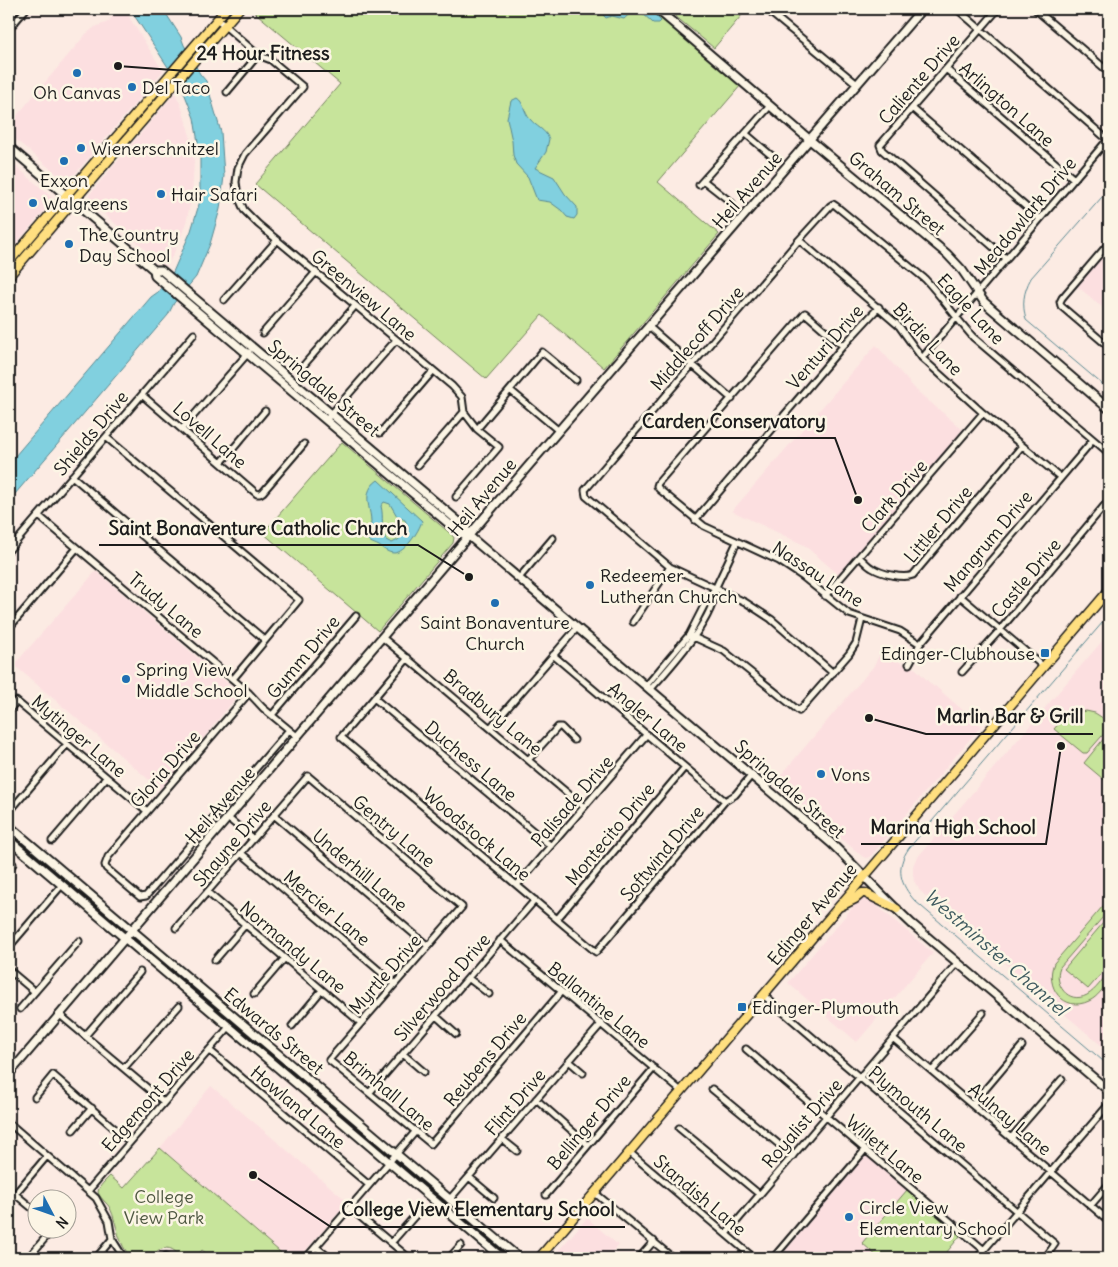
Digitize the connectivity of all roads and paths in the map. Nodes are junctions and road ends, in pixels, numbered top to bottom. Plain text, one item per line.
1 (26, 9) edge
2 (226, 9) edge
3 (239, 9) edge
4 (657, 9) edge
5 (922, 9) edge
6 (958, 9) edge
7 (998, 9) edge
8 (1036, 9) edge
9 (772, 14) dead end
10 (217, 19) junction
11 (225, 26) junction
12 (9, 29) edge
13 (980, 29) junction
14 (258, 55) junction
15 (946, 69) junction
16 (172, 72) junction
17 (1109, 72) edge
18 (857, 84) junction
19 (228, 92) dead end
20 (164, 96) junction
21 (770, 106) junction
22 (912, 108) junction
23 (138, 112) junction
24 (145, 118) junction
25 (746, 134) junction
26 (1108, 138) edge
27 (810, 140) junction
28 (9, 147) edge
29 (772, 156) dead end
30 (1074, 179) junction
31 (704, 181) junction
32 (699, 185) dead end
33 (66, 196) junction
34 (72, 202) junction
35 (732, 203) dead end
36 (833, 204) joint
37 (1040, 219) junction
38 (28, 240) junction
39 (277, 240) junction
40 (799, 240) junction
41 (1109, 243) edge
42 (1007, 259) junction
43 (9, 262) edge
44 (154, 270) junction
45 (316, 272) junction
46 (11, 274) edge
47 (978, 293) junction
48 (224, 300) dead end
49 (355, 306) junction
50 (879, 307) junction
51 (957, 319) junction
52 (649, 327) junction
53 (263, 333) dead end
54 (194, 334) dead end
55 (396, 340) junction
56 (844, 346) junction
57 (1109, 346) edge
58 (252, 348) junction
59 (247, 354) junction
60 (922, 358) junction
61 (692, 365) junction
62 (303, 366) dead end
63 (433, 371) junction
64 (576, 380) dead end
65 (510, 390) junction
66 (142, 395) junction
67 (732, 399) junction
68 (1109, 409) edge
69 (265, 411) dead end
70 (464, 412) junction
71 (983, 413) junction
72 (331, 414) junction
73 (326, 420) junction
74 (182, 429) junction
75 (477, 429) junction
76 (559, 431) junction
77 (380, 433) dead end
78 (106, 436) junction
79 (1093, 440) junction
80 (304, 444) dead end
81 (1022, 446) junction
82 (1109, 454) edge
83 (221, 463) junction
84 (418, 465) dead end
85 (72, 476) junction
86 (1060, 478) junction
87 (456, 498) dead end
88 (1109, 500) edge
89 (39, 516) junction
90 (695, 520) junction
91 (469, 536) junction
92 (554, 538) dead end
93 (737, 542) junction
94 (77, 548) junction
95 (9, 550) edge
96 (860, 558) junction
97 (670, 567) junction
98 (519, 578) junction
99 (715, 589) junction
100 (1109, 590) edge
101 (824, 596) junction
102 (960, 596) junction
103 (356, 616) dead end
104 (862, 619) junction
105 (633, 622) dead end
106 (9, 628) edge
107 (577, 628) junction
108 (1000, 630) junction
109 (692, 636) junction
110 (383, 638) junction
111 (265, 640) junction
112 (920, 644) junction
113 (553, 655) junction
114 (408, 658) junction
115 (909, 664) dead end
116 (1044, 667) junction
117 (962, 672) dead end
118 (833, 673) junction
119 (233, 679) junction
120 (648, 688) junction
121 (249, 693) junction
122 (374, 698) junction
123 (9, 711) edge
124 (272, 715) junction
125 (491, 727) junction
126 (288, 730) junction
127 (647, 734) junction
128 (298, 737) junction
129 (574, 740) dead end
130 (67, 744) junction
131 (528, 760) junction
132 (685, 767) junction
133 (308, 776) joint
134 (751, 776) junction
135 (106, 778) junction
136 (725, 801) junction
137 (584, 807) junction
138 (9, 812) edge
139 (147, 812) junction
140 (274, 815) junction
141 (228, 818) junction
142 (9, 826) edge
143 (9, 840) edge
144 (253, 840) junction
145 (52, 841) dead end
146 (551, 846) junction
147 (241, 853) junction
148 (105, 865) joint
149 (865, 875) junction
150 (62, 885) junction
151 (517, 885) junction
152 (207, 892) junction
153 (535, 900) junction
154 (462, 907) joint
155 (838, 908) junction
156 (897, 909) junction
157 (557, 918) junction
158 (245, 925) junction
159 (176, 928) dead end
160 (132, 930) junction
161 (125, 938) junction
162 (500, 940) junction
163 (79, 941) dead end
164 (428, 946) junction
165 (9, 947) edge
166 (596, 952) joint
167 (284, 959) junction
168 (215, 960) dead end
169 (958, 962) junction
170 (9, 970) edge
171 (140, 972) dead end
172 (468, 978) junction
173 (395, 984) junction
174 (322, 990) junction
175 (35, 992) junction
176 (561, 992) junction
177 (254, 994) dead end
178 (489, 994) dead end
179 (763, 995) junction
180 (179, 1006) dead end
181 (20, 1009) dead end
182 (983, 1013) dead end
183 (60, 1015) junction
184 (436, 1016) junction
185 (361, 1023) junction
186 (602, 1023) junction
187 (292, 1026) dead end
188 (229, 1027) junction
189 (456, 1034) dead end
190 (85, 1036) junction
191 (894, 1039) junction
192 (1022, 1046) dead end
193 (746, 1049) dead end
194 (209, 1050) junction
195 (403, 1054) junction
196 (329, 1060) joint
197 (569, 1061) junction
198 (124, 1068) junction
199 (654, 1068) junction
200 (932, 1071) junction
201 (424, 1072) dead end
202 (583, 1073) dead end
203 (9, 1074) edge
204 (860, 1078) junction
205 (1062, 1079) dead end
206 (712, 1088) dead end
207 (682, 1091) junction
208 (1109, 1091) edge
209 (370, 1092) junction
210 (35, 1097) dead end
211 (536, 1099) junction
212 (164, 1102) junction
213 (972, 1104) junction
214 (1109, 1104) edge
215 (92, 1108) junction
216 (826, 1117) junction
217 (9, 1124) edge
218 (679, 1128) dead end
219 (73, 1130) dead end
220 (416, 1131) junction
221 (502, 1138) junction
222 (1011, 1138) junction
223 (130, 1142) junction
224 (431, 1144) joint
225 (588, 1145) junction
226 (865, 1150) junction
227 (517, 1151) dead end
228 (629, 1152) junction
229 (396, 1154) junction
230 (47, 1156) junction
231 (793, 1156) junction
232 (389, 1162) junction
233 (1051, 1172) junction
234 (469, 1177) junction
235 (1109, 1184) edge
236 (369, 1185) junction
237 (88, 1191) junction
238 (595, 1193) junction
239 (15, 1194) junction
240 (759, 1194) junction
241 (546, 1195) dead end
242 (494, 1198) dead end
243 (449, 1200) junction
244 (9, 1201) edge
245 (28, 1205) edge
246 (1091, 1205) junction
247 (350, 1208) junction
248 (420, 1210) dead end
249 (1017, 1211) junction
250 (1109, 1221) edge
251 (726, 1234) junction
252 (112, 1239) junction
253 (43, 1240) edge
254 (654, 1241) junction
255 (391, 1243) junction
256 (461, 1244) dead end
257 (316, 1247) junction
258 (984, 1250) junction
259 (28, 1258) edge
260 (96, 1258) edge
261 (124, 1258) edge
262 (163, 1258) edge
263 (172, 1258) edge
264 (306, 1258) edge
265 (330, 1258) edge
266 (409, 1258) edge
267 (450, 1258) edge
268 (502, 1258) edge
269 (519, 1258) edge
270 (539, 1258) edge
271 (639, 1258) edge
272 (673, 1258) edge
273 (754, 1258) edge
274 (773, 1258) edge
275 (977, 1258) edge
276 (1045, 1258) edge

1 - 12 street
2 - 10 main road
3 - 11 main road
4 - 21 main road, Graham Street
5 - 18 main road, Heil Avenue
6 - 13 street
7 - 13 street, Caliente Drive
8 - 17 street
9 - 18 street
10 - 11 street
10 - 16 main road
11 - 14 street
11 - 20 main road
13 - 15 street, Caliente Drive
13 - 26 street
14 - 19 street
14 - 39 street, Greenview Lane
15 - 22 street, Caliente Drive
15 - 30 street, Arlington Lane
16 - 20 main road
16 - 23 main road
18 - 27 main road, Heil Avenue
20 - 24 main road
21 - 25 street
21 - 27 main road, Graham Street
22 - 37 street
22 - 42 street, Caliente Drive
23 - 24 main road
23 - 33 main road
24 - 34 main road
25 - 29 street
25 - 31 street
26 - 30 street, Meadowlark Drive
27 - 47 main road, Graham Street
27 - 52 main road, Heil Avenue
28 - 33 main road, Springdale Street
30 - 37 street, Meadowlark Drive
31 - 32 street
31 - 35 street
33 - 34 main road, Springdale Street
33 - 38 main road
34 - 44 main road, Springdale Street
34 - 46 main road
36 - 40 street, Middlecoff Drive
36 - 51 street, Eagle Lane
37 - 42 street, Meadowlark Drive
38 - 43 main road
38 - 46 main road
39 - 45 street, Greenview Lane
39 - 48 street
40 - 50 street, Birdie Lane
40 - 61 street, Middlecoff Drive
41 - 57 street
42 - 47 street, Meadowlark Drive
44 - 58 main road, Springdale Street
44 - 59 main road, Springdale Street
45 - 49 street, Greenview Lane
45 - 53 street
47 - 51 street, Meadowlark Drive
47 - 68 main road, Graham Street
49 - 55 street, Greenview Lane
49 - 62 street
50 - 56 street, Venturi Drive
50 - 60 street, Birdie Lane
51 - 60 street, Meadowlark Drive
51 - 79 street, Eagle Lane
52 - 61 street
52 - 76 main road, Heil Avenue
54 - 66 street, Shields Drive
55 - 63 street, Greenview Lane
55 - 72 street
56 - 67 street
56 - 90 street, Venturi Drive
58 - 59 street
58 - 72 main road, Springdale Street
59 - 73 main road, Springdale Street
59 - 74 street
60 - 71 street, Birdie Lane
61 - 67 street
61 - 97 street, Middlecoff Drive
63 - 70 street, Greenview Lane
63 - 77 street
64 - 65 street
65 - 75 street
65 - 76 street
66 - 74 street, Lovell Lane
66 - 78 street, Shields Drive
67 - 90 street, Nassau Lane
69 - 83 street
70 - 75 street, Greenview Lane
70 - 84 street
71 - 81 street, Birdie Lane
71 - 96 street, Clark Drive
72 - 73 street
72 - 91 main road, Springdale Street
73 - 91 main road, Springdale Street
74 - 83 street, Lovell Lane
75 - 87 street, Greenview Lane
76 - 91 main road, Heil Avenue
78 - 85 street, Shields Drive
78 - 111 street
79 - 82 street, Eagle Lane
79 - 86 street, Mangrum Drive
80 - 83 street, Lovell Lane
81 - 86 street, Birdie Lane
81 - 96 street, Littler Drive
85 - 89 street, Shields Drive
85 - 111 street
86 - 102 street, Mangrum Drive
88 - 108 street, Castle Drive
89 - 94 street, Trudy Lane
89 - 95 street, Shields Drive
90 - 93 street, Nassau Lane
91 - 98 main road, Springdale Street
91 - 110 main road, Heil Avenue
92 - 98 street
93 - 99 street
93 - 101 street, Nassau Lane
94 - 106 street
94 - 119 street, Trudy Lane
96 - 101 street, Clark Drive
97 - 99 street
97 - 105 street
98 - 107 main road, Springdale Street
99 - 109 street
99 - 118 street
100 - 116 main road, Edinger Avenue
101 - 104 street, Nassau Lane
102 - 108 street
102 - 112 street, Mangrum Drive
103 - 124 street, Gumm Drive
104 - 112 street, Nassau Lane
104 - 118 street
107 - 113 street
107 - 120 main road, Springdale Street
108 - 116 street
108 - 117 street, Castle Drive
109 - 118 street
109 - 120 street
110 - 114 street, Bradbury Lane
110 - 128 main road, Heil Avenue
111 - 119 street
112 - 115 street, Mangrum Drive
113 - 125 street
113 - 127 street, Angler Lane
114 - 122 street
114 - 125 street, Bradbury Lane
116 - 149 main road, Edinger Avenue
119 - 121 street, Trudy Lane
120 - 134 main road, Springdale Street
121 - 124 street, Trudy Lane
121 - 139 street, Gloria Drive
122 - 146 street, Duchess Lane
122 - 151 street, Woodstock Lane
123 - 130 street, Mytinger Lane
124 - 126 street, Trudy Lane
125 - 131 street, Bradbury Lane
126 - 128 street, Trudy Lane
126 - 148 street, Heil Avenue
127 - 132 street, Angler Lane
127 - 137 street, Palisade Drive
128 - 141 main road, Heil Avenue
129 - 131 street
130 - 135 street, Mytinger Lane
130 - 138 street
131 - 137 street, Bradbury Lane
132 - 136 street, Angler Lane
132 - 157 street, Montecito Drive
133 - 140 street, Shayne Drive
133 - 154 street, Gentry Lane
134 - 136 street, Softwind Drive
134 - 149 main road, Springdale Street
135 - 139 street, Mytinger Lane
135 - 145 street
136 - 166 street, Softwind Drive
137 - 146 street, Palisade Drive
139 - 148 street, Gloria Drive
140 - 144 street, Shayne Drive
140 - 164 street, Underhill Lane
141 - 144 street
141 - 160 main road, Heil Avenue
142 - 160 main road, Edwards Street
143 - 150 main road, Edwards Street
144 - 147 street, Shayne Drive
146 - 151 street, Palisade Drive
147 - 152 street, Shayne Drive
147 - 173 street, Mercier Lane
149 - 155 main road, Edinger Avenue
149 - 156 main road, Springdale Street
150 - 161 main road, Edwards Street
150 - 165 street
151 - 153 street, Woodstock Lane
152 - 158 street, Normandy Lane
152 - 159 street, Shayne Drive
153 - 157 street, Woodstock Lane
153 - 162 street, Silverwood Drive
154 - 164 street, Myrtle Drive
155 - 156 main road
155 - 179 main road, Edinger Avenue
156 - 169 main road, Springdale Street
157 - 166 street, Woodstock Lane
158 - 167 street, Normandy Lane
158 - 168 street
160 - 161 main road, Heil Avenue
160 - 229 main road, Edwards Street
161 - 183 main road, Heil Avenue
161 - 188 main road, Edwards Street
162 - 172 street, Silverwood Drive
162 - 176 street, Ballantine Lane
163 - 175 street
164 - 173 street, Myrtle Drive
167 - 174 street, Normandy Lane
167 - 177 street
169 - 191 street, Royalist Drive
169 - 208 main road, Springdale Street
170 - 175 street
171 - 190 street
172 - 178 street
172 - 184 street, Silverwood Drive
173 - 185 street, Myrtle Drive
174 - 185 street, Normandy Lane
174 - 187 street
175 - 181 street
176 - 186 street, Ballantine Lane
176 - 224 street, Reubens Drive
179 - 204 street, Plymouth Lane
179 - 207 main road, Edinger Avenue
180 - 198 street
182 - 200 street
183 - 190 street
183 - 203 main road, Heil Avenue
184 - 189 street
184 - 195 street, Silverwood Drive
185 - 196 street, Myrtle Drive
186 - 197 street, Flint Drive
186 - 199 street, Ballantine Lane
188 - 194 street, Edgemont Drive
188 - 232 main road, Edwards Street
190 - 198 street
191 - 200 street, Aulnay Lane
191 - 204 street, Royalist Drive
192 - 213 street
193 - 216 street, Willett Lane
194 - 212 street, Edgemont Drive
194 - 236 street, Howland Lane
195 - 201 street
195 - 209 street, Silverwood Drive
196 - 209 street, Brimhall Lane
197 - 202 street
197 - 211 street, Flint Drive
198 - 212 street
199 - 207 street, Ballantine Lane
199 - 225 street, Bellinger Drive
200 - 213 street, Aulnay Lane
204 - 216 street, Royalist Drive
204 - 249 street, Plymouth Lane
205 - 222 street
206 - 231 street
207 - 228 main road, Edinger Avenue
209 - 220 street, Brimhall Lane
210 - 215 street
211 - 221 street, Flint Drive
211 - 225 street
212 - 223 street, Edgemont Drive
213 - 222 street, Aulnay Lane
214 - 233 street
215 - 219 street
215 - 223 street
216 - 226 street, Willett Lane
216 - 231 street, Royalist Drive
217 - 230 street
218 - 240 street
220 - 224 street, Brimhall Lane
220 - 229 street
221 - 227 street
221 - 234 street, Flint Drive
222 - 233 street, Aulnay Lane
223 - 237 street, Edgemont Drive
225 - 241 street, Bellinger Drive
226 - 258 street, Willett Lane
226 - 274 street
228 - 238 main road, Edinger Avenue
228 - 251 street, Standish Lane
229 - 232 street
229 - 243 main road, Edwards Street
230 - 237 street
230 - 239 street
231 - 240 street, Royalist Drive
232 - 236 street
232 - 268 main road, Edwards Street
233 - 246 street, Aulnay Lane
233 - 249 street
234 - 242 street
234 - 243 street, Flint Drive
235 - 246 street
236 - 247 street
237 - 252 street
238 - 254 street
238 - 270 main road, Edinger Avenue
239 - 244 street
239 - 245 street
240 - 251 street, Royalist Drive
243 - 269 main road, Edwards Street
246 - 250 street, Aulnay Lane
247 - 255 street
247 - 257 street
248 - 255 street
249 - 258 street
249 - 276 street, Plymouth Lane
251 - 273 street, Standish Lane
252 - 260 street
252 - 261 street
253 - 259 street
254 - 271 street
254 - 272 street
255 - 266 street
256 - 267 street
257 - 264 street
257 - 265 street
258 - 275 street
262 - 263 street

